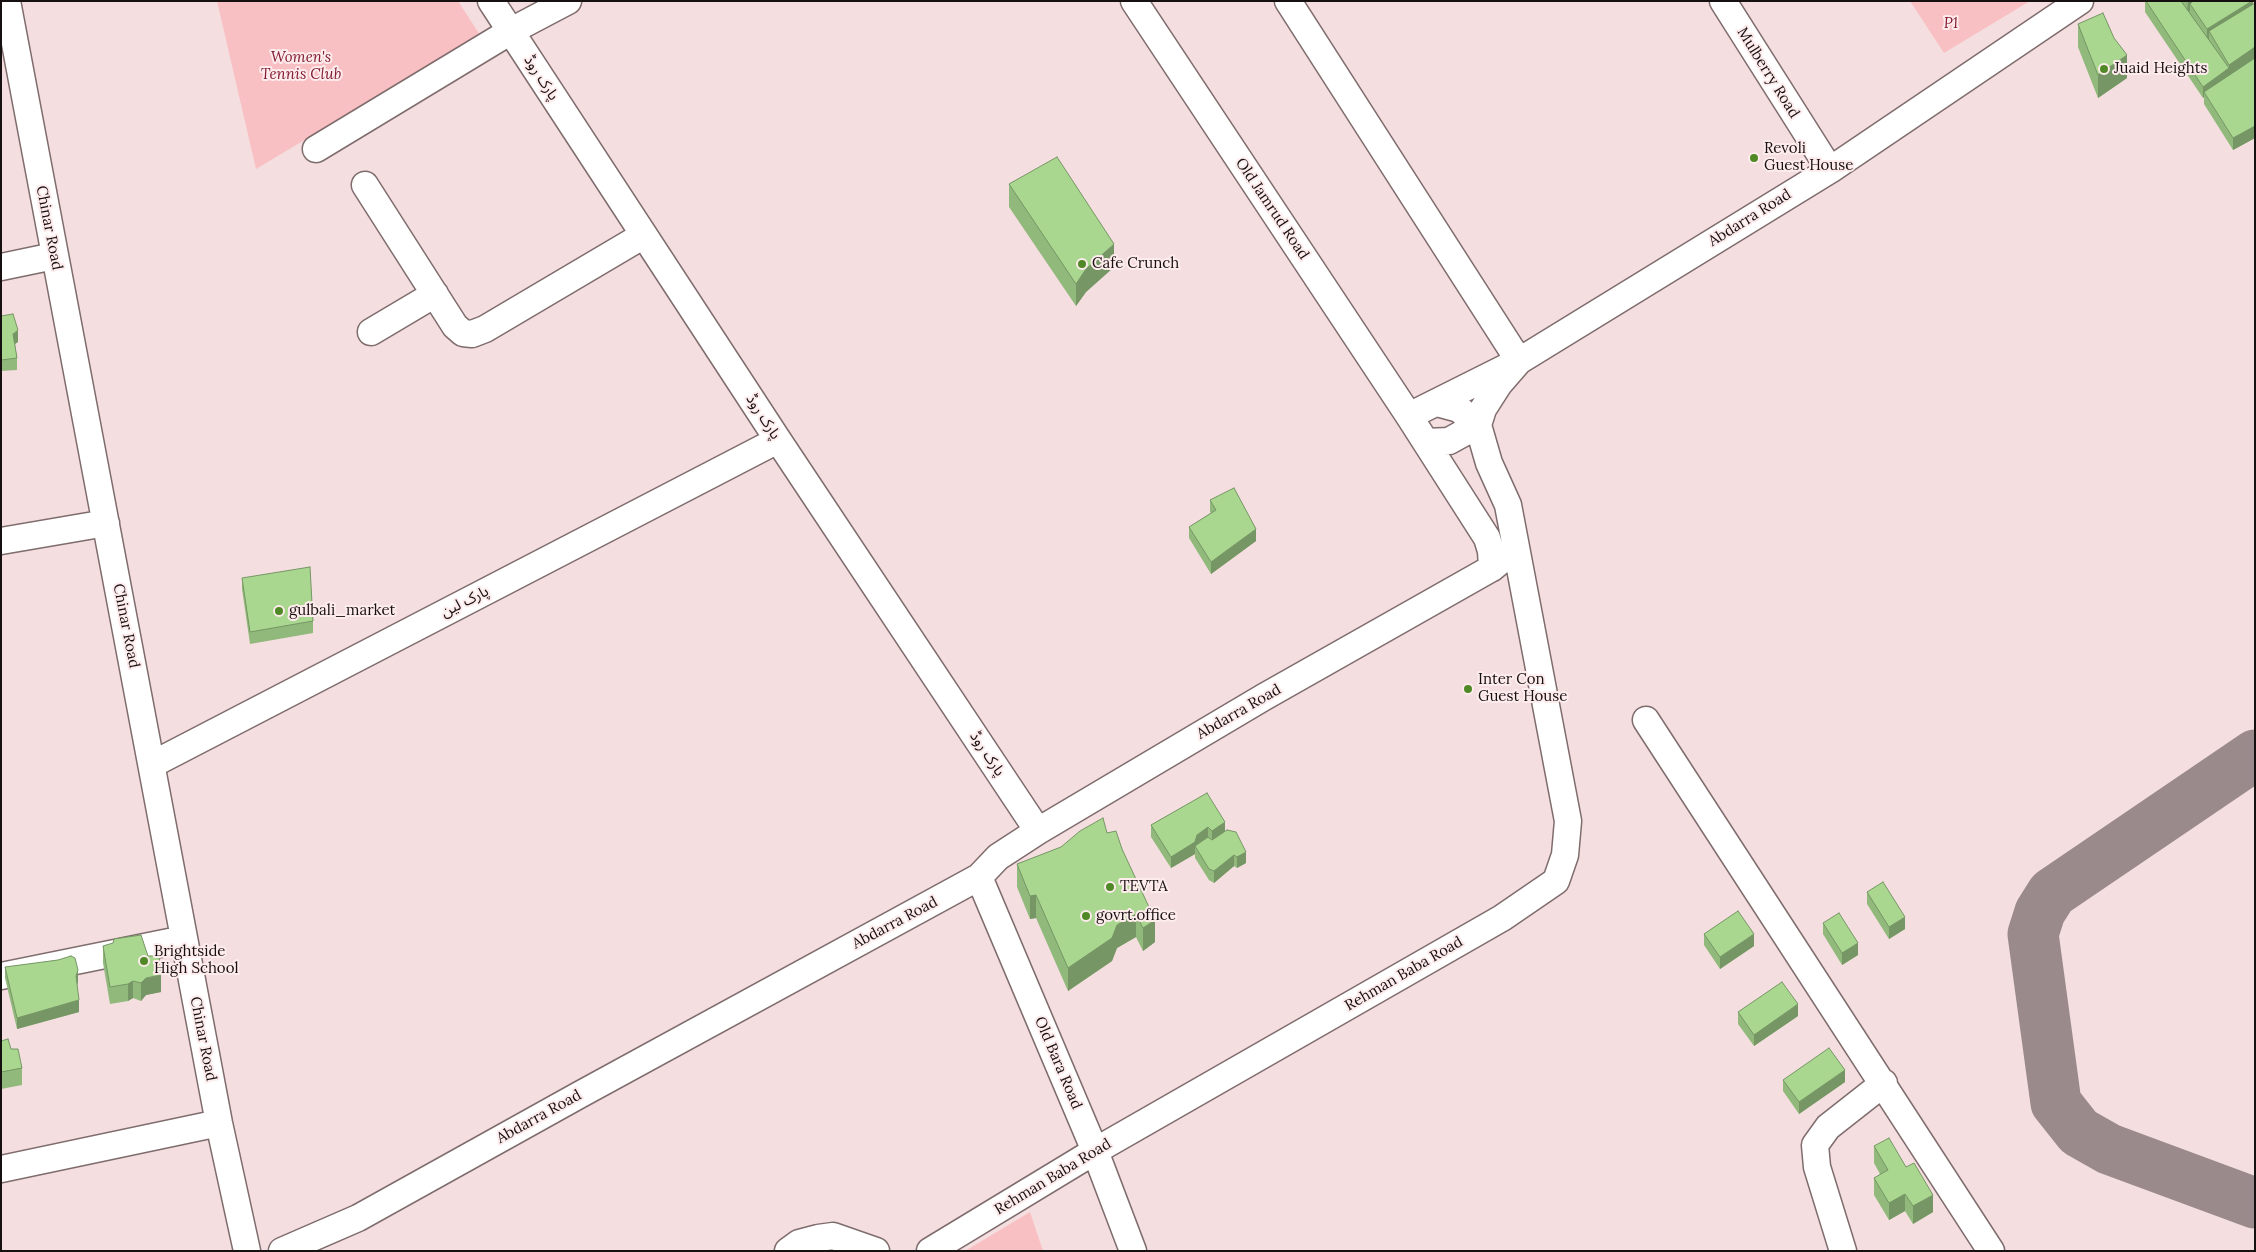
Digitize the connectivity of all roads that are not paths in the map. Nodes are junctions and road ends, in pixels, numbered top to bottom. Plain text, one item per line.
1 (7, 1) edge
2 (491, 1) edge
3 (568, 1) edge
4 (1134, 1) edge
5 (1288, 1) edge
6 (1723, 1) edge
7 (2080, 1) edge
8 (510, 31) junction
9 (316, 150) dead end
10 (1830, 170) junction
11 (366, 185) dead end
12 (644, 235) junction
13 (54, 256) junction
14 (1, 266) edge
15 (435, 294) junction
16 (371, 332) dead end
17 (1519, 361) junction
18 (1437, 403) junction
19 (1409, 416) junction
20 (1478, 425) junction
21 (778, 440) junction
22 (1426, 442) junction
23 (106, 523) junction
24 (1, 541) edge
25 (1515, 549) junction
26 (1492, 568) junction
27 (1646, 720) dead end
28 (153, 764) junction
29 (1038, 831) junction
30 (979, 877) junction
31 (184, 939) junction
32 (1, 976) edge
33 (1884, 1083) junction
34 (219, 1123) junction
35 (1095, 1150) junction
36 (1, 1169) edge
37 (247, 1251) edge
38 (282, 1251) edge
39 (788, 1251) edge
40 (876, 1251) edge
41 (930, 1251) edge
42 (1133, 1251) edge
43 (1843, 1251) edge
44 (1990, 1251) edge

1 - 13 street, Chinar Road
2 - 8 street, پارک روڈ
3 - 8 street
4 - 19 street, Old Jamrud Road
5 - 17 street
6 - 10 street, Mulberry Road
7 - 10 street, Abdarra Road
8 - 9 street
8 - 12 street, پارک روڈ
10 - 17 street, Abdarra Road
11 - 15 street
12 - 15 street
12 - 21 street, پارک روڈ
13 - 14 street
13 - 23 street, Chinar Road
15 - 16 street
17 - 18 street, Abdarra Road
17 - 20 street
18 - 19 street, Abdarra Road
18 - 20 street
19 - 22 street, Old Jamrud Road
20 - 22 street
20 - 25 street, Rehman Baba Road
21 - 28 street, پارک لین
21 - 29 street, پارک روڈ
22 - 26 street, Old Jamrud Road
23 - 24 street
23 - 28 street, Chinar Road
25 - 26 street
25 - 35 street, Rehman Baba Road
26 - 29 street, Abdarra Road
27 - 33 street
28 - 31 street, Chinar Road
29 - 30 street, Abdarra Road
30 - 35 street, Old Bara Road
30 - 38 street, Abdarra Road
31 - 32 street
31 - 34 street, Chinar Road
33 - 43 street
33 - 44 street
34 - 36 street
34 - 37 street, Chinar Road
35 - 41 street, Rehman Baba Road
35 - 42 street, Old Bara Road
39 - 40 street

